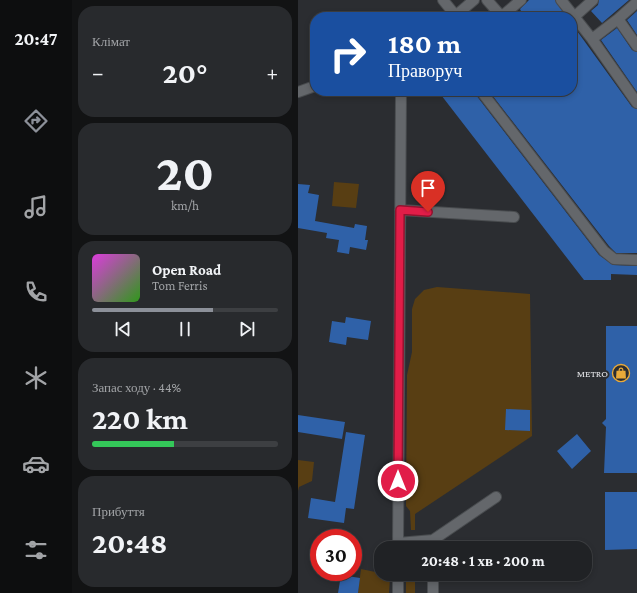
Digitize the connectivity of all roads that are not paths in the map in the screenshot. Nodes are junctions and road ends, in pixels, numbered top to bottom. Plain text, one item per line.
1 (443, 0) edge
2 (474, 0) edge
3 (486, 0) edge
4 (521, 0) edge
5 (561, 0) edge
6 (593, 0) edge
7 (637, 2) edge
8 (452, 12) edge
9 (460, 12) edge
10 (497, 12) edge
11 (508, 12) edge
12 (570, 12) edge
13 (577, 14) edge
14 (618, 19) junction
15 (577, 21) edge
16 (592, 39) junction
17 (637, 46) edge
18 (310, 88) edge
19 (298, 92) edge
20 (402, 96) edge
21 (485, 96) edge
22 (637, 103) edge
23 (400, 210) junction
24 (514, 218) dead end
25 (637, 260) edge
26 (496, 497) dead end
27 (398, 541) edge
28 (437, 541) edge
29 (398, 581) edge
30 (433, 581) edge
31 (398, 593) edge
32 (432, 593) edge

1 - 8 street
2 - 9 street
3 - 10 street
4 - 11 street
5 - 12 street
6 - 13 street
7 - 14 street
14 - 16 street
14 - 17 street
15 - 16 street
16 - 22 street
18 - 19 street
20 - 23 street
21 - 25 street
23 - 24 street
23 - 27 street
26 - 28 street
29 - 31 street
30 - 32 street

